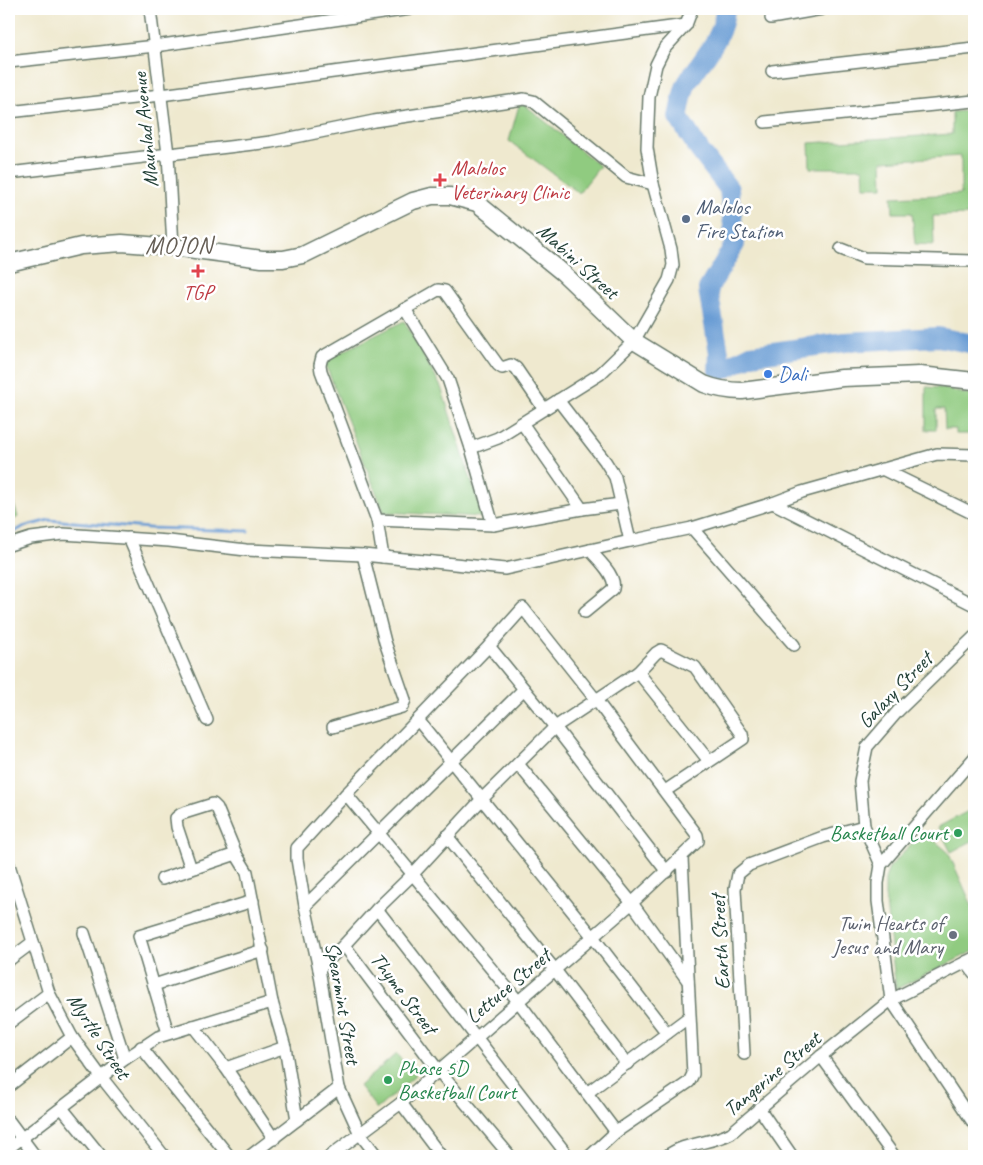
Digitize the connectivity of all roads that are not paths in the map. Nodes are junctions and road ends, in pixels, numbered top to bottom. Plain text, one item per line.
1 (150, 9) edge
2 (410, 9) edge
3 (692, 9) edge
4 (822, 9) edge
5 (771, 18) dead end
6 (686, 25) junction
7 (155, 46) junction
8 (974, 48) edge
9 (9, 62) edge
10 (772, 71) dead end
11 (161, 95) junction
12 (974, 102) edge
13 (9, 112) edge
14 (765, 122) dead end
15 (168, 154) junction
16 (9, 173) edge
17 (653, 184) junction
18 (173, 247) junction
19 (841, 248) dead end
20 (974, 261) edge
21 (9, 263) edge
22 (405, 309) junction
23 (634, 341) junction
24 (974, 381) edge
25 (558, 400) junction
26 (544, 409) junction
27 (522, 423) junction
28 (472, 448) junction
29 (974, 455) edge
30 (882, 469) junction
31 (773, 503) junction
32 (621, 504) junction
33 (582, 510) junction
34 (974, 514) edge
35 (377, 520) junction
36 (493, 525) junction
37 (692, 528) junction
38 (129, 538) junction
39 (630, 541) junction
40 (9, 545) edge
41 (590, 550) junction
42 (363, 555) junction
43 (383, 558) junction
44 (974, 605) edge
45 (585, 612) dead end
46 (974, 637) edge
47 (794, 644) dead end
48 (489, 646) junction
49 (638, 672) junction
50 (524, 689) junction
51 (596, 700) junction
52 (206, 720) dead end
53 (418, 720) junction
54 (555, 726) junction
55 (333, 728) dead end
56 (451, 761) junction
57 (709, 761) junction
58 (973, 762) edge
59 (518, 764) junction
60 (665, 791) junction
61 (346, 794) junction
62 (483, 798) junction
63 (864, 826) junction
64 (378, 834) junction
65 (447, 836) junction
66 (236, 854) junction
67 (682, 858) junction
68 (9, 865) edge
69 (881, 866) junction
70 (191, 869) junction
71 (667, 872) junction
72 (412, 875) junction
73 (11, 878) edge
74 (162, 879) dead end
75 (253, 900) junction
76 (632, 903) junction
77 (305, 906) junction
78 (377, 909) junction
79 (84, 933) dead end
80 (593, 937) junction
81 (33, 942) junction
82 (344, 945) junction
83 (263, 950) junction
84 (9, 960) edge
85 (970, 960) edge
86 (319, 969) junction
87 (555, 970) junction
88 (974, 973) edge
89 (688, 981) junction
90 (154, 985) junction
91 (48, 993) junction
92 (891, 1000) junction
93 (272, 1002) junction
94 (518, 1002) junction
95 (689, 1017) junction
96 (9, 1023) edge
97 (193, 1026) junction
98 (168, 1033) junction
99 (667, 1033) junction
100 (477, 1037) junction
101 (72, 1038) junction
102 (285, 1047) junction
103 (141, 1048) junction
104 (744, 1054) dead end
105 (821, 1056) junction
106 (125, 1059) junction
107 (627, 1064) junction
108 (226, 1068) junction
109 (438, 1070) junction
110 (102, 1078) junction
111 (9, 1086) edge
112 (339, 1088) junction
113 (587, 1092) junction
114 (402, 1103) junction
115 (62, 1108) junction
116 (759, 1108) junction
117 (297, 1120) junction
118 (9, 1121) edge
119 (974, 1124) edge
120 (616, 1132) junction
121 (360, 1134) junction
122 (22, 1138) junction
123 (274, 1139) junction
124 (9, 1148) edge
125 (687, 1152) edge
126 (35, 1156) edge
127 (100, 1156) edge
128 (164, 1156) edge
129 (229, 1156) edge
130 (250, 1156) edge
131 (330, 1156) edge
132 (377, 1156) edge
133 (441, 1156) edge
134 (510, 1156) edge
135 (568, 1156) edge
136 (590, 1156) edge
137 (667, 1156) edge
138 (792, 1156) edge
139 (894, 1156) edge

1 - 7 street, Maunlad Avenue
2 - 7 street
3 - 6 street
4 - 5 street
6 - 11 street
6 - 17 street
7 - 9 street
7 - 11 street, Maunlad Avenue
8 - 10 street
11 - 13 street
11 - 15 street, Maunlad Avenue
12 - 14 street
15 - 16 street
15 - 17 street
15 - 18 street, Maunlad Avenue
17 - 23 street
18 - 21 main road, Mabini Street
18 - 23 main road, Mabini Street
19 - 20 street
22 - 26 street
22 - 28 street
22 - 35 street
23 - 24 main road, Mabini Street
23 - 25 street
25 - 26 street
25 - 32 street
26 - 27 street
27 - 28 street
27 - 33 street
28 - 36 street
29 - 30 street
30 - 31 street
30 - 34 street
31 - 37 street
31 - 44 street
32 - 33 street
32 - 39 street
33 - 36 street
35 - 36 street
35 - 43 street
37 - 39 street
37 - 47 street
38 - 40 street
38 - 42 street
38 - 52 street
39 - 41 street
41 - 43 street
41 - 45 street
42 - 43 street
42 - 55 street
46 - 63 street, Galaxy Street
48 - 50 street
48 - 51 street
48 - 53 street
49 - 51 street
49 - 57 street
49 - 57 street
50 - 54 street
50 - 56 street
51 - 54 street
51 - 60 street
53 - 56 street
53 - 61 street
54 - 59 street
54 - 71 street
56 - 62 street
56 - 64 street
57 - 60 street
58 - 69 street
59 - 62 street
59 - 76 street
60 - 67 street, Lettuce Street
61 - 64 street
61 - 77 street, Spearmint Street
62 - 65 street
62 - 80 street
63 - 69 street, Galaxy Street
63 - 104 street, Earth Street
64 - 72 street
64 - 77 street
65 - 72 street
65 - 87 street
66 - 70 street
66 - 70 street
66 - 75 street
67 - 71 street, Lettuce Street
67 - 89 street
68 - 73 street, Myrtle Street
69 - 92 street
70 - 74 street
71 - 76 street, Lettuce Street
72 - 78 street
72 - 94 street
73 - 81 street, Myrtle Street
75 - 83 street
75 - 90 street
76 - 80 street, Lettuce Street
76 - 89 street
77 - 86 street, Spearmint Street
78 - 82 street
78 - 100 street
79 - 106 street
80 - 87 street, Lettuce Street
80 - 99 street
81 - 84 street
81 - 91 street, Myrtle Street
82 - 86 street
82 - 109 street, Thyme Street
83 - 90 street
83 - 93 street
85 - 88 street
85 - 92 street, Tangerine Street
86 - 112 street, Spearmint Street
87 - 94 street, Lettuce Street
87 - 107 street
89 - 95 street
90 - 98 street
91 - 96 street
91 - 101 street, Myrtle Street
92 - 105 street, Tangerine Street
92 - 119 street
93 - 97 street
93 - 102 street
94 - 100 street, Lettuce Street
94 - 113 street
95 - 99 street
95 - 120 street
97 - 98 street
97 - 108 street
98 - 103 street
99 - 107 street
100 - 109 street, Lettuce Street
100 - 135 street
101 - 110 street, Myrtle Street
101 - 111 street
102 - 108 street
102 - 117 street
103 - 106 street
103 - 129 street
105 - 116 street, Tangerine Street
105 - 139 street
106 - 110 street
107 - 113 street
108 - 123 street
109 - 114 street, Lettuce Street
109 - 134 street, Thyme Street
110 - 115 street
110 - 128 street, Myrtle Street
112 - 117 street
112 - 121 street, Spearmint Street
113 - 120 street
114 - 121 street, Lettuce Street
114 - 133 street
115 - 122 street
115 - 127 street
116 - 125 street, Tangerine Street
116 - 138 street
117 - 123 street
118 - 122 street
120 - 136 street
121 - 131 street, Lettuce Street
121 - 132 street, Spearmint Street
122 - 124 street
122 - 126 street
123 - 130 street
125 - 137 street, Tangerine Street

